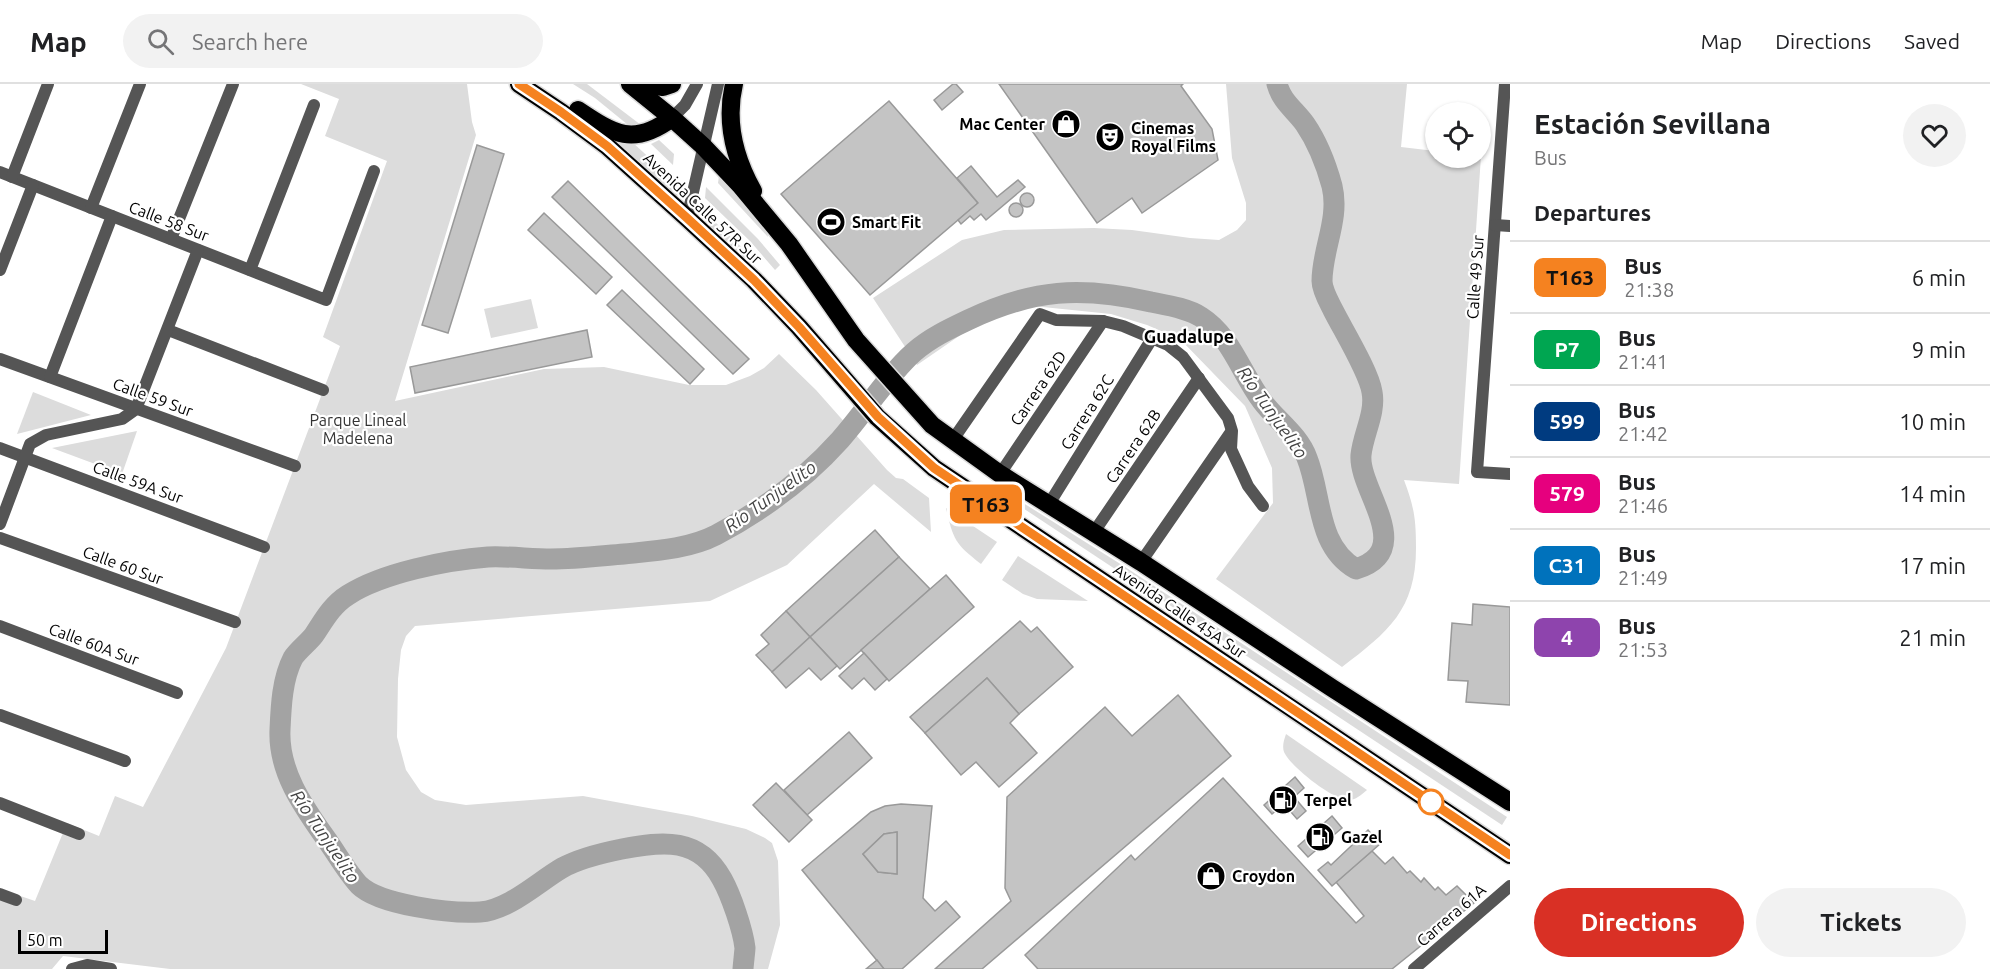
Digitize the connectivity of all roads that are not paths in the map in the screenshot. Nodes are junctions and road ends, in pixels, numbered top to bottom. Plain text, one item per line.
1 (48, 84) edge
2 (140, 84) edge
3 (233, 84) edge
4 (519, 84) edge
5 (538, 84) edge
6 (630, 84) edge
7 (643, 84) edge
8 (672, 84) edge
9 (697, 84) edge
10 (718, 84) edge
11 (734, 84) edge
12 (1505, 84) edge
13 (314, 105) dead end
14 (672, 118) junction
15 (703, 146) junction
16 (374, 171) dead end
17 (6, 175) edge
18 (33, 185) junction
19 (91, 208) junction
20 (765, 213) junction
21 (112, 216) junction
22 (687, 218) junction
23 (1495, 225) junction
24 (1510, 226) edge
25 (171, 239) junction
26 (198, 250) junction
27 (0, 270) edge
28 (250, 270) junction
29 (1103, 321) junction
30 (168, 330) junction
31 (1153, 338) junction
32 (866, 353) joint
33 (0, 360) edge
34 (50, 377) junction
35 (1199, 378) junction
36 (844, 380) joint
37 (323, 390) dead end
38 (136, 409) junction
39 (1232, 431) junction
40 (952, 441) junction
41 (0, 448) edge
42 (24, 458) junction
43 (295, 466) dead end
44 (1000, 474) junction
45 (1510, 474) edge
46 (1049, 504) junction
47 (1263, 506) dead end
48 (0, 524) edge
49 (1094, 532) junction
50 (0, 538) edge
51 (264, 547) dead end
52 (1141, 562) junction
53 (235, 622) dead end
54 (0, 626) edge
55 (177, 693) dead end
56 (0, 715) edge
57 (125, 761) dead end
58 (1510, 802) edge
59 (0, 803) edge
60 (79, 834) dead end
61 (1510, 855) edge
62 (1510, 886) edge
63 (0, 894) edge
64 (16, 900) dead end
65 (72, 969) edge
66 (111, 969) edge
67 (1414, 969) edge

1 - 17 street
2 - 19 street
3 - 25 street
4 - 22 highway, Avenida Calle 57R Sur
5 - 14 highway
6 - 14 highway, Avenida Calle 57R Sur
7 - 8 highway
9 - 14 street
10 - 15 street
11 - 20 highway
12 - 23 street, Calle 49 Sur
13 - 28 street
14 - 15 highway, Avenida Calle 57R Sur
15 - 20 highway, Avenida Calle 57R Sur
15 - 22 street
16 - 28 street, Calle 58 Sur
17 - 18 street, Calle 58 Sur
18 - 19 street, Calle 58 Sur
18 - 27 street
19 - 21 street, Calle 58 Sur
20 - 32 highway, Avenida Calle 57R Sur
21 - 25 street, Calle 58 Sur
21 - 34 street
22 - 36 highway, Avenida Calle 57R Sur
23 - 24 street
23 - 45 street, Calle 49 Sur
25 - 26 street, Calle 58 Sur
26 - 28 street, Calle 58 Sur
26 - 30 street
29 - 31 street
29 - 40 street
29 - 44 street, Carrera 62D
30 - 37 street
30 - 38 street
31 - 35 street
31 - 46 street, Carrera 62C
32 - 40 highway, Avenida Calle 45A Sur
33 - 34 street, Calle 59 Sur
34 - 38 street, Calle 59 Sur
35 - 39 street
35 - 49 street, Carrera 62B
36 - 61 highway, Avenida Calle 45A Sur
38 - 42 street
38 - 43 street, Calle 59 Sur
39 - 47 street
39 - 52 street
40 - 44 highway, Avenida Calle 45A Sur
41 - 42 street, Calle 59A Sur
42 - 48 street
42 - 51 street, Calle 59A Sur
44 - 46 highway, Avenida Calle 45A Sur
46 - 49 highway, Avenida Calle 45A Sur
49 - 52 highway, Avenida Calle 45A Sur
50 - 53 street, Calle 60 Sur
52 - 58 highway, Avenida Calle 45A Sur
54 - 55 street, Calle 60A Sur
56 - 57 street
59 - 60 street
62 - 67 street, Carrera 61A
63 - 64 street
65 - 66 street

